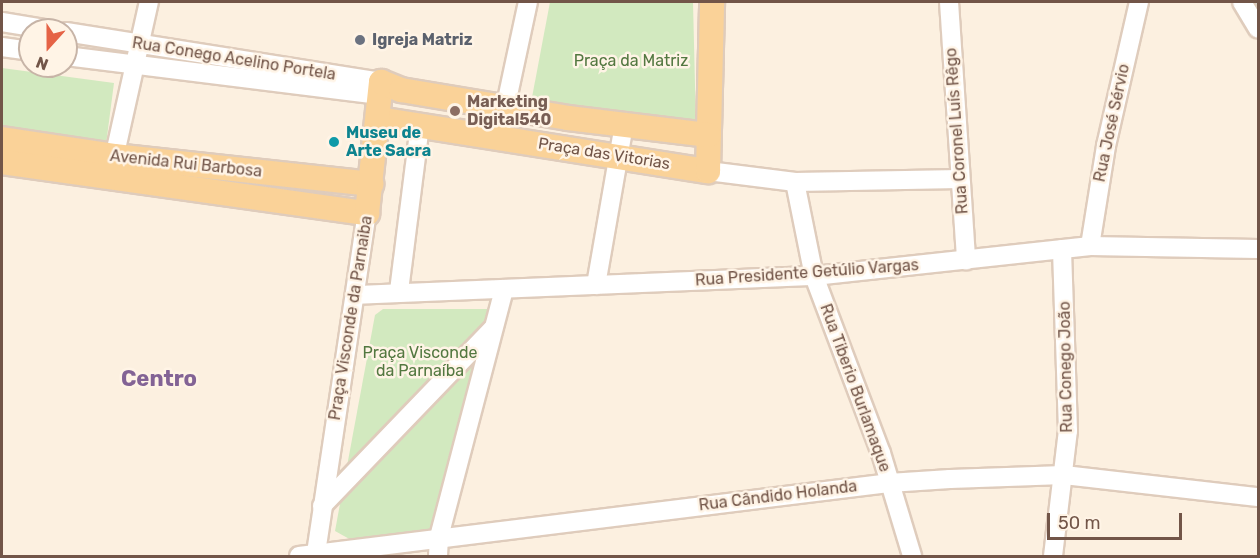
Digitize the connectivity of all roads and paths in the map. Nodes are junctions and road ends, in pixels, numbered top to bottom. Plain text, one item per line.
1 (149, 2) edge
2 (528, 2) edge
3 (712, 2) edge
4 (949, 2) edge
5 (1139, 2) edge
6 (1242, 2) edge
7 (2, 22) edge
8 (18, 25) edge
9 (1258, 29) edge
10 (78, 34) edge
11 (138, 44) junction
12 (2, 47) edge
13 (18, 49) edge
14 (78, 58) edge
15 (134, 65) junction
16 (387, 89) junction
17 (506, 105) junction
18 (378, 119) junction
19 (420, 125) junction
20 (624, 125) junction
21 (709, 135) junction
22 (499, 137) junction
23 (2, 139) edge
24 (618, 156) junction
25 (2, 162) edge
26 (112, 167) junction
27 (708, 171) junction
28 (960, 180) junction
29 (795, 182) junction
30 (371, 184) junction
31 (367, 213) junction
32 (1090, 246) junction
33 (1062, 249) junction
34 (1258, 249) edge
35 (966, 260) junction
36 (814, 276) junction
37 (596, 285) junction
38 (504, 289) junction
39 (399, 291) junction
40 (355, 295) junction
41 (495, 326) junction
42 (1064, 475) junction
43 (889, 483) junction
44 (1258, 497) edge
45 (322, 506) junction
46 (439, 537) junction
47 (307, 555) edge
48 (438, 556) edge
49 (912, 556) edge
50 (1053, 556) edge

1 - 11 street
2 - 17 street
3 - 21 main road
4 - 28 street, Rua Coronel Luís Rêgo
5 - 32 street, Rua José Sérvio
6 - 9 street
7 - 8 street
10 - 11 street, Rua Conego Acelino Portela
11 - 15 street
11 - 16 street, Rua Conego Acelino Portela
12 - 13 street
14 - 15 street, Rua Conego Acelino Portela
15 - 16 street, Rua Conego Acelino Portela
15 - 26 street
16 - 17 main road, Rua Conego Acelino Portela
16 - 18 main road, Praça Visconde da Parnaiba
17 - 20 main road, Rua Conego Acelino Portela
17 - 22 street
18 - 19 main road, Praça das Vitorias
18 - 30 main road, Praça Visconde da Parnaiba
19 - 22 main road, Praça das Vitorias
19 - 39 street
20 - 21 main road, Rua Conego Acelino Portela
20 - 24 street
21 - 27 main road
22 - 24 main road, Praça das Vitorias
23 - 26 main road, Avenida Rui Barbosa
24 - 27 main road, Praça das Vitorias
24 - 37 street
25 - 26 main road, Avenida Rui Barbosa
26 - 30 main road, Avenida Rui Barbosa
26 - 31 main road, Avenida Rui Barbosa
27 - 29 street, Praça das Vitorias
28 - 29 street
28 - 35 street, Rua Coronel Luís Rêgo
29 - 36 street, Rua Tiberio Burlamaque
30 - 31 main road, Praça Visconde da Parnaiba
31 - 40 street, Praça Visconde da Parnaiba
32 - 33 street, Rua Presidente Getúlio Vargas
32 - 34 street, Rua Presidente Getúlio Vargas
33 - 35 street, Rua Presidente Getúlio Vargas
33 - 42 street, Rua Conego João
35 - 36 street, Rua Presidente Getúlio Vargas
36 - 37 street, Rua Presidente Getúlio Vargas
36 - 43 street, Rua Tiberio Burlamaque
37 - 38 street, Rua Presidente Getúlio Vargas
38 - 39 street, Rua Presidente Getúlio Vargas
38 - 41 street
39 - 40 street, Rua Presidente Getúlio Vargas
40 - 45 street, Praça Visconde da Parnaiba
41 - 45 street
41 - 46 street
42 - 43 street, Rua Cândido Holanda
42 - 44 street, Rua Cândido Holanda
42 - 50 street, Rua Conego João
43 - 46 street, Rua Cândido Holanda
43 - 49 street, Rua Tiberio Burlamaque
45 - 47 street, Praça Visconde da Parnaiba
46 - 47 street, Rua Cândido Holanda
46 - 48 street

